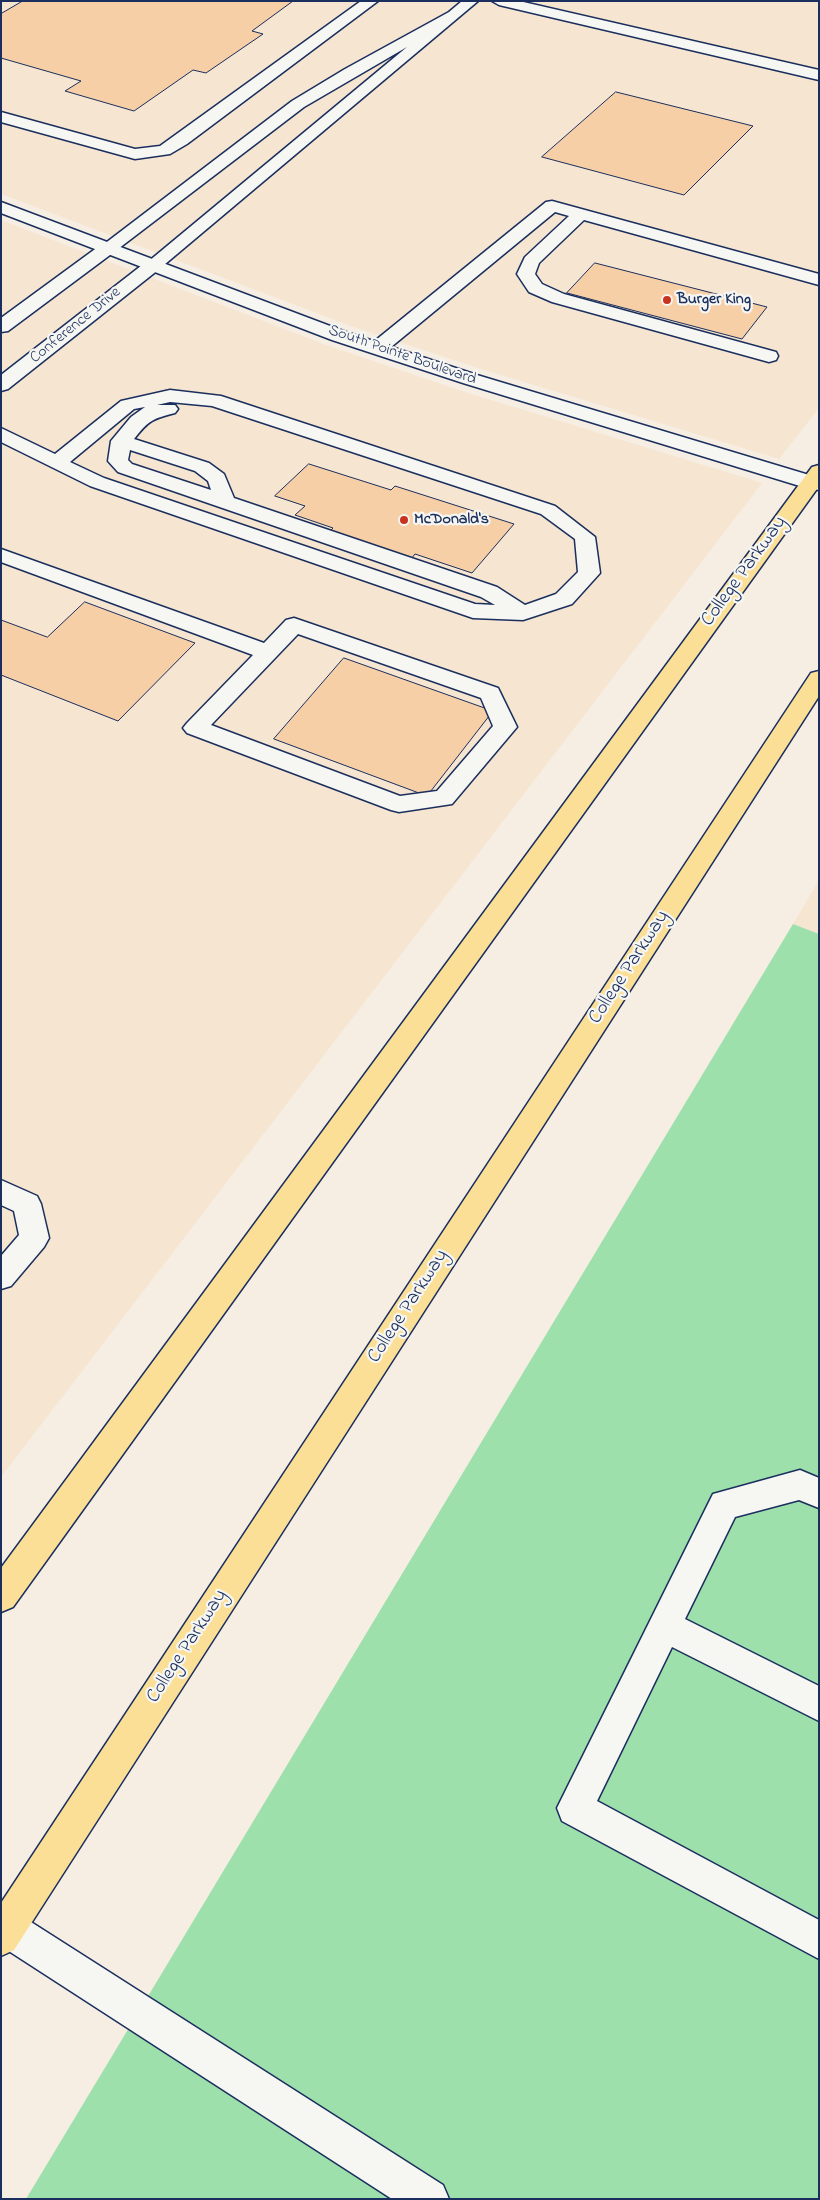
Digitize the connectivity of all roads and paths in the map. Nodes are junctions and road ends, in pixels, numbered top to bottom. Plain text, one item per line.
1 (371, 1) edge
2 (471, 1) edge
3 (499, 1) edge
4 (451, 16) junction
5 (819, 75) edge
6 (1, 117) edge
7 (1, 207) edge
8 (582, 214) junction
9 (108, 248) junction
10 (152, 266) junction
11 (819, 280) edge
12 (1, 327) edge
13 (378, 348) junction
14 (769, 356) dead end
15 (1, 386) edge
16 (244, 410) junction
17 (1, 434) edge
18 (56, 463) junction
19 (817, 481) edge
20 (1, 555) edge
21 (523, 613) junction
22 (268, 652) junction
23 (819, 678) edge
24 (1, 1192) edge
25 (1, 1277) edge
26 (819, 1493) edge
27 (1, 1596) edge
28 (665, 1626) junction
29 (819, 1704) edge
30 (3, 1930) edge
31 (819, 1940) edge
32 (429, 2199) edge

1 - 6 street
2 - 4 street
3 - 5 street
4 - 9 street
4 - 10 street, Conference Drive
7 - 9 street, South Pointe Boulevard
8 - 11 street
8 - 13 street
8 - 14 street
9 - 10 street, South Pointe Boulevard
9 - 12 street
10 - 13 street, South Pointe Boulevard
10 - 15 street, Conference Drive
13 - 19 street, South Pointe Boulevard
16 - 18 street
16 - 21 street
16 - 21 street
17 - 18 street
18 - 21 street
19 - 27 main road, College Parkway
20 - 22 street
22 - 22 street
23 - 30 main road, College Parkway
24 - 25 street
26 - 28 street
28 - 29 street
28 - 31 street
30 - 32 street

